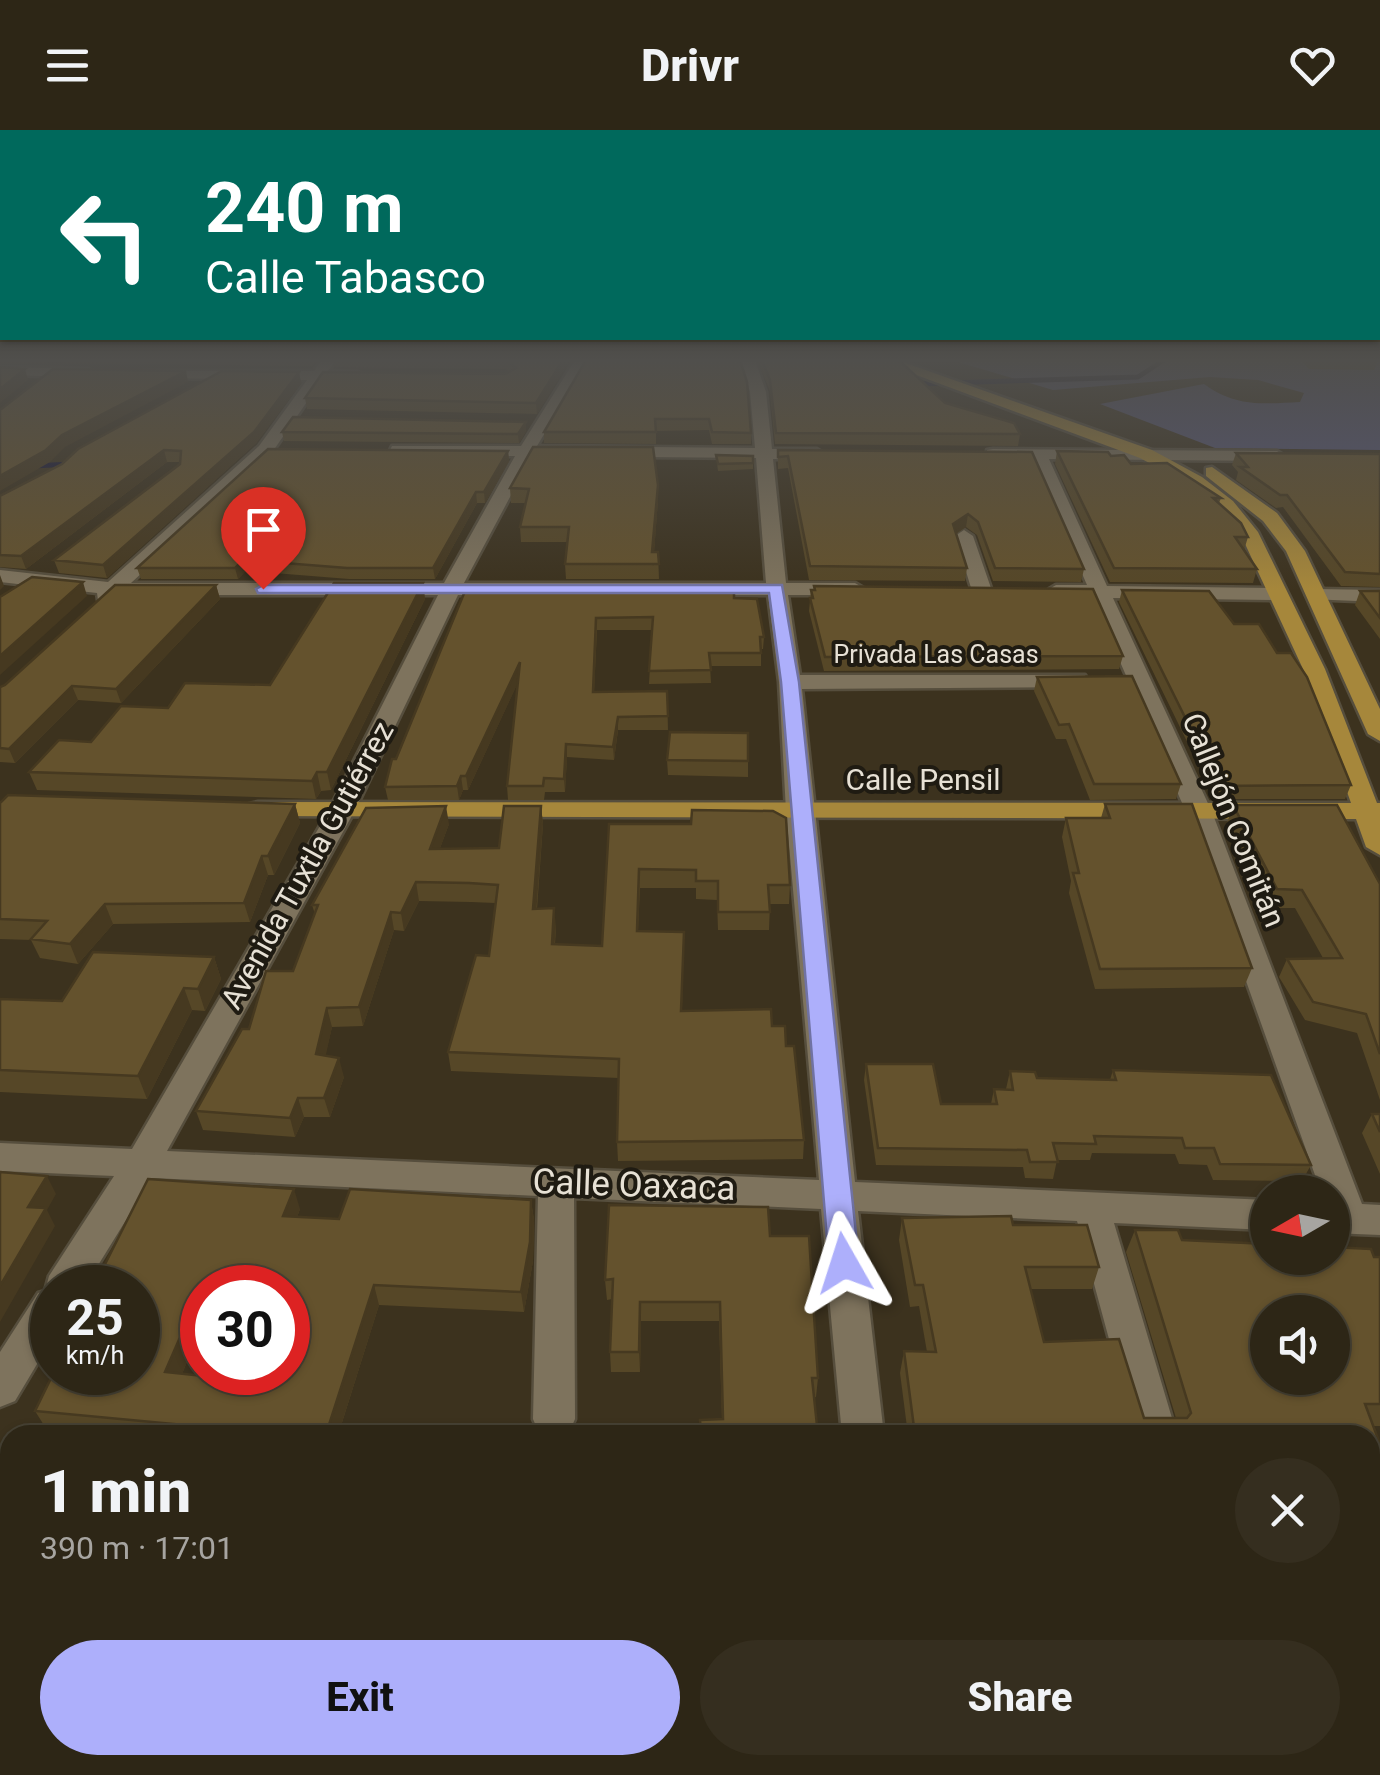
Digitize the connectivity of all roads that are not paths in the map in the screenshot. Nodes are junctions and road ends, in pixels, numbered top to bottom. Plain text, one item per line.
1 (278, 437) edge
2 (488, 437) edge
3 (534, 437) edge
4 (593, 437) edge
5 (761, 437) edge
6 (1099, 437) edge
7 (1133, 437) edge
8 (377, 450) edge
9 (762, 454) junction
10 (841, 454) edge
11 (979, 454) edge
12 (1038, 454) junction
13 (1146, 454) junction
14 (1180, 454) junction
15 (1292, 456) edge
16 (964, 536) edge
17 (60, 558) edge
18 (0, 576) edge
19 (30, 580) junction
20 (776, 588) junction
21 (452, 589) junction
22 (113, 590) junction
23 (870, 590) edge
24 (983, 590) edge
25 (1042, 591) edge
26 (1100, 592) junction
27 (1278, 594) junction
28 (1316, 596) junction
29 (1380, 596) edge
30 (0, 604) edge
31 (84, 615) edge
32 (1123, 680) junction
33 (790, 682) junction
34 (1380, 734) edge
35 (227, 810) edge
36 (799, 811) junction
37 (341, 812) junction
38 (1199, 812) junction
39 (1375, 813) edge
40 (1380, 847) edge
41 (0, 1156) edge
42 (142, 1163) junction
43 (556, 1182) junction
44 (836, 1194) junction
45 (1092, 1206) junction
46 (1250, 1213) edge
47 (1354, 1219) edge
48 (78, 1265) edge
49 (30, 1340) edge
50 (0, 1388) edge
51 (554, 1419) dead end
52 (862, 1425) edge
53 (1153, 1425) edge

1 - 22 street
2 - 8 street
3 - 21 street, Avenida Tuxtla Gutiérrez
4 - 9 street
5 - 9 street
6 - 13 main road
7 - 14 main road
9 - 10 street
9 - 20 street
11 - 12 street
12 - 13 street
12 - 26 street, Callejón Comitán
13 - 14 street
13 - 27 main road
14 - 15 street
14 - 28 main road
16 - 24 street
17 - 19 street
18 - 19 street
19 - 22 street
19 - 30 street
20 - 21 street
20 - 23 street
20 - 33 street
21 - 22 street
21 - 37 street, Avenida Tuxtla Gutiérrez
22 - 31 street
25 - 26 street
26 - 27 street
26 - 32 street, Callejón Comitán
27 - 39 main road
28 - 29 street
28 - 34 main road
32 - 33 street, Privada Las Casas
32 - 38 street, Callejón Comitán
33 - 36 street
35 - 37 main road, Calle Pensil
36 - 37 main road, Calle Pensil
36 - 38 main road, Calle Pensil
36 - 44 street
37 - 42 street, Avenida Tuxtla Gutiérrez
38 - 39 main road, Calle Pensil
38 - 47 street, Callejón Comitán
39 - 40 main road
41 - 42 street, Calle Oaxaca
42 - 43 street, Calle Oaxaca
42 - 48 street, Avenida Tuxtla Gutiérrez
43 - 44 street, Calle Oaxaca
43 - 51 street
44 - 45 street, Calle Oaxaca
44 - 52 street
45 - 46 street, Calle Oaxaca
45 - 53 street
49 - 50 street

